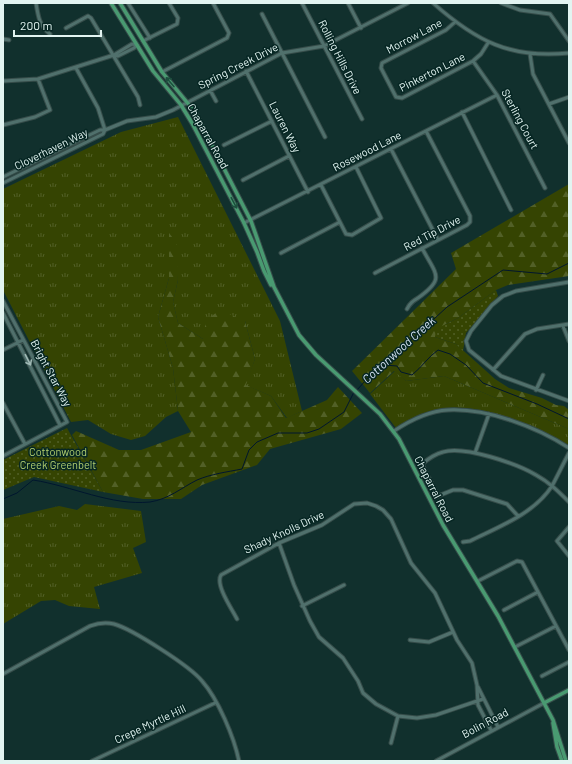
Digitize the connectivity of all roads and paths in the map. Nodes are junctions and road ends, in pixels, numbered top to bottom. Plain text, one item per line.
1 (36, 3) edge
2 (111, 3) edge
3 (120, 3) edge
4 (128, 3) edge
5 (169, 3) edge
6 (213, 3) edge
7 (302, 3) edge
8 (348, 3) edge
9 (408, 3) edge
10 (433, 3) edge
11 (501, 3) edge
12 (511, 3) edge
13 (508, 6) junction
14 (262, 14) dead end
15 (454, 22) junction
16 (66, 28) dead end
17 (361, 28) junction
18 (50, 34) dead end
19 (150, 38) junction
20 (3, 39) edge
21 (8, 40) dead end
22 (143, 41) junction
23 (569, 41) edge
24 (488, 43) junction
25 (137, 45) junction
26 (324, 46) junction
27 (282, 53) junction
28 (569, 53) edge
29 (530, 54) junction
30 (114, 55) junction
31 (473, 61) junction
32 (76, 68) junction
33 (246, 71) junction
34 (162, 72) junction
35 (38, 79) junction
36 (3, 81) edge
37 (210, 90) junction
38 (497, 95) junction
39 (569, 97) edge
40 (399, 98) joint
41 (216, 101) dead end
42 (188, 102) junction
43 (549, 104) junction
44 (140, 105) dead end
45 (181, 106) junction
46 (462, 112) junction
47 (362, 119) dead end
48 (272, 122) junction
49 (3, 125) edge
50 (105, 130) junction
51 (426, 131) junction
52 (325, 137) dead end
53 (569, 143) edge
54 (224, 146) dead end
55 (391, 149) junction
56 (289, 156) junction
57 (356, 167) junction
58 (3, 177) edge
59 (243, 180) dead end
60 (3, 183) edge
61 (320, 185) junction
62 (545, 188) dead end
63 (308, 192) junction
64 (511, 210) dead end
65 (251, 221) junction
66 (340, 222) junction
67 (244, 223) junction
68 (438, 240) junction
69 (422, 248) junction
70 (281, 253) dead end
71 (375, 273) dead end
72 (569, 282) edge
73 (274, 287) junction
74 (3, 301) edge
75 (407, 309) dead end
76 (3, 313) edge
77 (569, 324) edge
78 (563, 326) junction
79 (23, 340) junction
80 (569, 341) edge
81 (18, 342) junction
82 (3, 350) edge
83 (493, 370) junction
84 (543, 375) dead end
85 (536, 390) junction
86 (569, 401) edge
87 (3, 402) edge
88 (489, 414) junction
89 (60, 425) junction
90 (394, 431) junction
91 (25, 444) junction
92 (569, 448) edge
93 (475, 453) junction
94 (569, 453) edge
95 (3, 456) edge
96 (552, 486) junction
97 (569, 502) edge
98 (518, 516) junction
99 (569, 527) edge
100 (463, 542) dead end
101 (279, 543) junction
102 (569, 556) edge
103 (478, 581) junction
104 (344, 585) dead end
105 (538, 592) junction
106 (302, 606) junction
107 (504, 610) dead end
108 (237, 620) dead end
109 (556, 626) junction
110 (453, 632) junction
111 (410, 640) dead end
112 (515, 647) junction
113 (569, 650) edge
114 (569, 662) edge
115 (3, 674) edge
116 (542, 676) dead end
117 (477, 686) junction
118 (569, 690) edge
119 (483, 699) junction
120 (478, 701) junction
121 (216, 703) junction
122 (544, 703) junction
123 (398, 716) junction
124 (493, 718) junction
125 (553, 720) junction
126 (486, 721) junction
127 (498, 727) junction
128 (491, 730) junction
129 (391, 743) dead end
130 (92, 761) edge
131 (239, 761) edge
132 (436, 761) edge
133 (562, 761) edge
134 (566, 761) edge

1 - 18 street
2 - 25 main road, Chaparral Road
3 - 22 main road, Chaparral Road
4 - 19 street
5 - 19 street
6 - 34 street
7 - 26 street, Rolling Hills Drive
8 - 17 street
9 - 17 street, Spring Creek Drive
10 - 15 street
11 - 13 street
12 - 13 street
13 - 23 street
14 - 27 street
15 - 24 street
15 - 40 street, Morrow Lane
16 - 30 street
17 - 26 street, Spring Creek Drive
19 - 22 street
20 - 21 street
22 - 25 main road
22 - 34 main road, Chaparral Road
24 - 29 street
24 - 31 street, Pinkerton Lane
25 - 30 street
25 - 45 main road, Chaparral Road
26 - 27 street, Spring Creek Drive
26 - 47 street, Rolling Hills Drive
27 - 33 street, Spring Creek Drive
27 - 52 street
28 - 29 street
29 - 43 street
30 - 32 street
30 - 44 street
31 - 38 street, Sterling Court
31 - 40 street, Pinkerton Lane
32 - 35 street
32 - 50 street
33 - 37 street, Spring Creek Drive
33 - 48 street, Lauren Way
42 -> 34 main road, Chaparral Road
35 - 36 street
35 - 49 street
37 - 41 street
37 - 42 street, Spring Creek Drive
38 - 46 street, Rosewood Lane
38 - 62 street, Sterling Court
39 - 43 street
42 - 45 street, Cloverhaven Way
42 - 65 main road, Chaparral Road
43 - 53 street
45 - 50 street, Cloverhaven Way
45 -> 67 main road, Chaparral Road
46 - 51 street, Rosewood Lane
46 - 64 street
48 - 54 street
48 - 56 street, Lauren Way
50 - 58 street, Cloverhaven Way
50 - 60 street, Cloverhaven Way
51 - 55 street, Rosewood Lane
51 - 68 street, Red Tip Drive
55 - 57 street, Rosewood Lane
55 - 68 street
56 - 59 street
56 - 63 street, Lauren Way
57 - 61 street, Rosewood Lane
57 - 66 street
61 - 63 street, Rosewood Lane
61 - 66 street
63 - 65 street, Rosewood Lane
65 - 67 street, Rosewood Lane
65 - 73 main road, Chaparral Road
66 - 70 street
67 - 73 main road, Chaparral Road
68 - 69 street, Red Tip Drive
69 - 71 street, Red Tip Drive
69 - 75 street
72 - 83 street
73 - 90 main road, Chaparral Road
74 - 79 street, Bright Star Way
76 - 81 street, Bright Star Way
77 - 78 street
78 - 80 street
78 - 83 street
79 - 81 street
79 - 89 street, Bright Star Way
81 - 82 street
81 -> 89 street, Bright Star Way
83 - 85 street
84 - 85 street
85 - 86 street
87 - 91 street
88 - 90 street
88 - 92 street
88 - 93 street
89 - 91 street
90 - 103 main road, Chaparral Road
91 - 95 street
93 - 96 street
93 - 98 street
94 - 96 street
96 - 97 street
96 - 98 street
98 - 100 street
99 - 102 street
101 - 106 street
101 - 108 street, Shady Knolls Drive
101 - 110 street, Shady Knolls Drive
103 - 105 street
103 - 112 main road, Chaparral Road
104 - 106 street
105 - 107 street
105 - 109 street
106 - 123 street
109 - 112 street
109 - 113 street
110 - 111 street
110 - 117 street
112 - 122 main road, Chaparral Road
114 - 116 street
115 - 121 street
117 - 119 street
117 - 120 street
118 - 122 main road
119 - 120 street
119 - 124 street
120 - 123 street
120 - 126 street
121 - 130 street, Crepe Myrtle Hill
121 - 131 street
122 - 125 main road, Chaparral Road
122 - 127 street, Bolin Road
123 - 129 street
124 - 126 street
124 - 127 street
125 - 133 main road, Chaparral Road
125 - 134 main road, Chaparral Road
126 - 128 street
127 - 128 street, Bolin Road
128 - 132 street, Bolin Road

